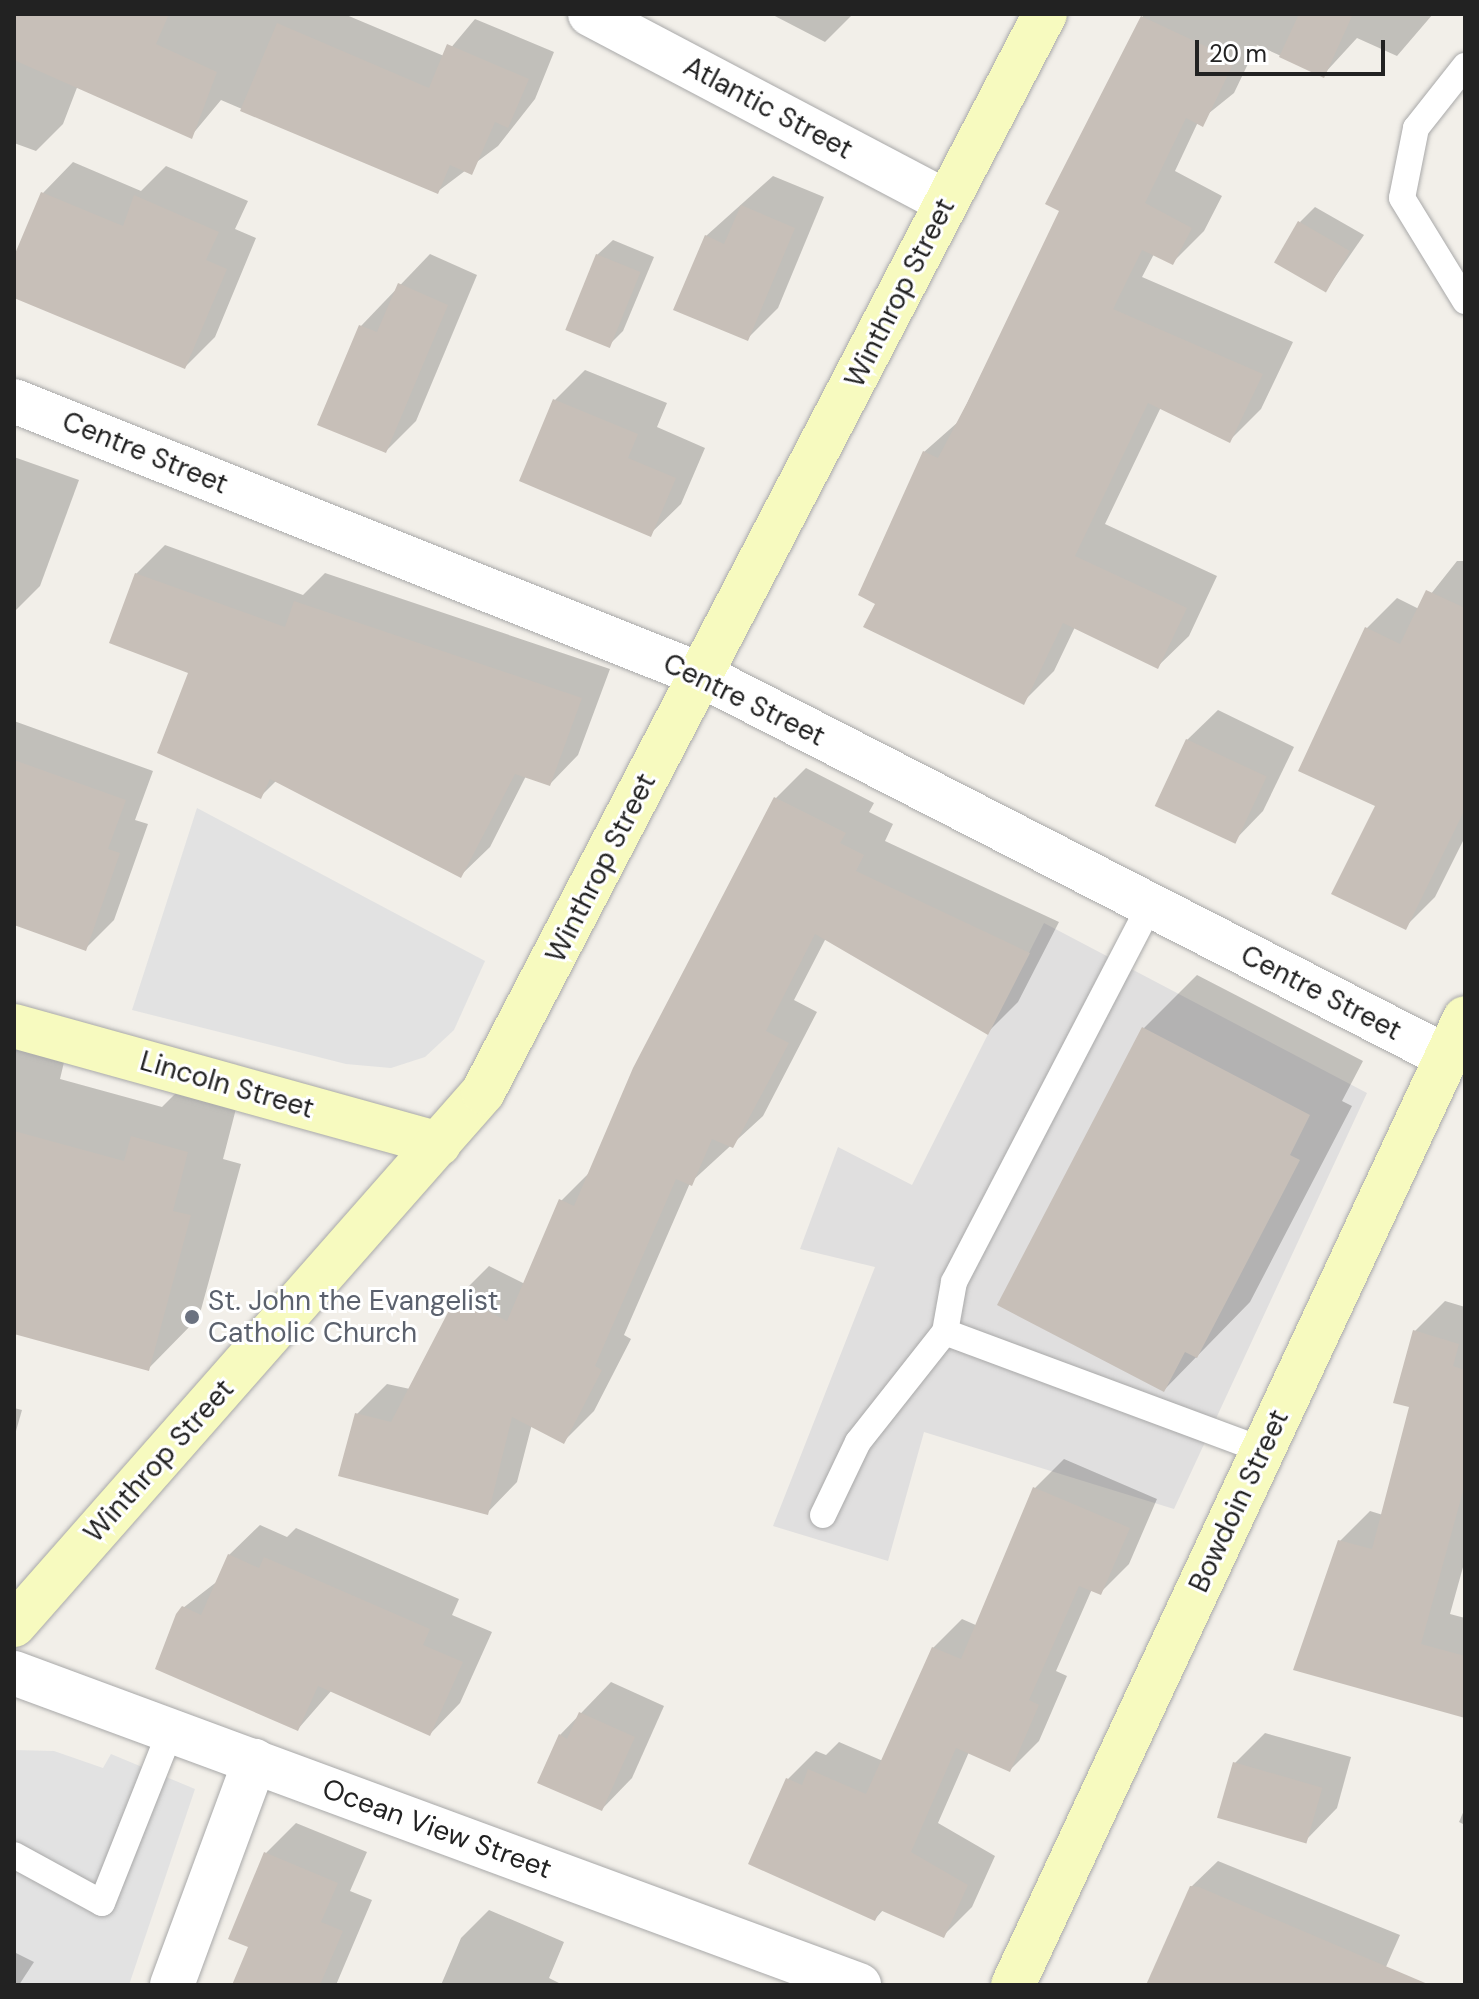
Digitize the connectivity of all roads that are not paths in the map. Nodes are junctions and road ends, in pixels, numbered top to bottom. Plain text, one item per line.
1 (590, 14) edge
2 (1045, 14) edge
3 (1465, 66) edge
4 (947, 202) junction
5 (1465, 301) edge
6 (14, 401) edge
7 (701, 675) junction
8 (1150, 905) junction
9 (1465, 1018) edge
10 (14, 1026) edge
11 (1447, 1057) junction
12 (439, 1144) junction
13 (945, 1332) junction
14 (1263, 1450) junction
15 (823, 1515) dead end
16 (14, 1625) edge
17 (14, 1673) edge
18 (171, 1730) junction
19 (255, 1761) junction
20 (14, 1855) edge
21 (172, 1985) edge
22 (859, 1985) edge
23 (1013, 1985) edge

1 - 4 street, Atlantic Street
2 - 4 main road, Winthrop Street
3 - 5 lane
4 - 7 main road, Winthrop Street
6 - 7 street, Centre Street
7 - 8 street, Centre Street
7 - 12 main road, Winthrop Street
8 - 11 street, Centre Street
8 - 13 lane
9 - 11 main road, Bowdoin Street
10 - 12 main road, Lincoln Street
11 - 14 main road, Bowdoin Street
12 - 16 main road, Winthrop Street
13 - 14 lane
13 - 15 lane
14 - 23 main road, Bowdoin Street
17 - 18 street, Ocean View Street
18 - 19 street, Ocean View Street
18 - 20 lane
19 - 21 street
19 - 22 street, Ocean View Street

